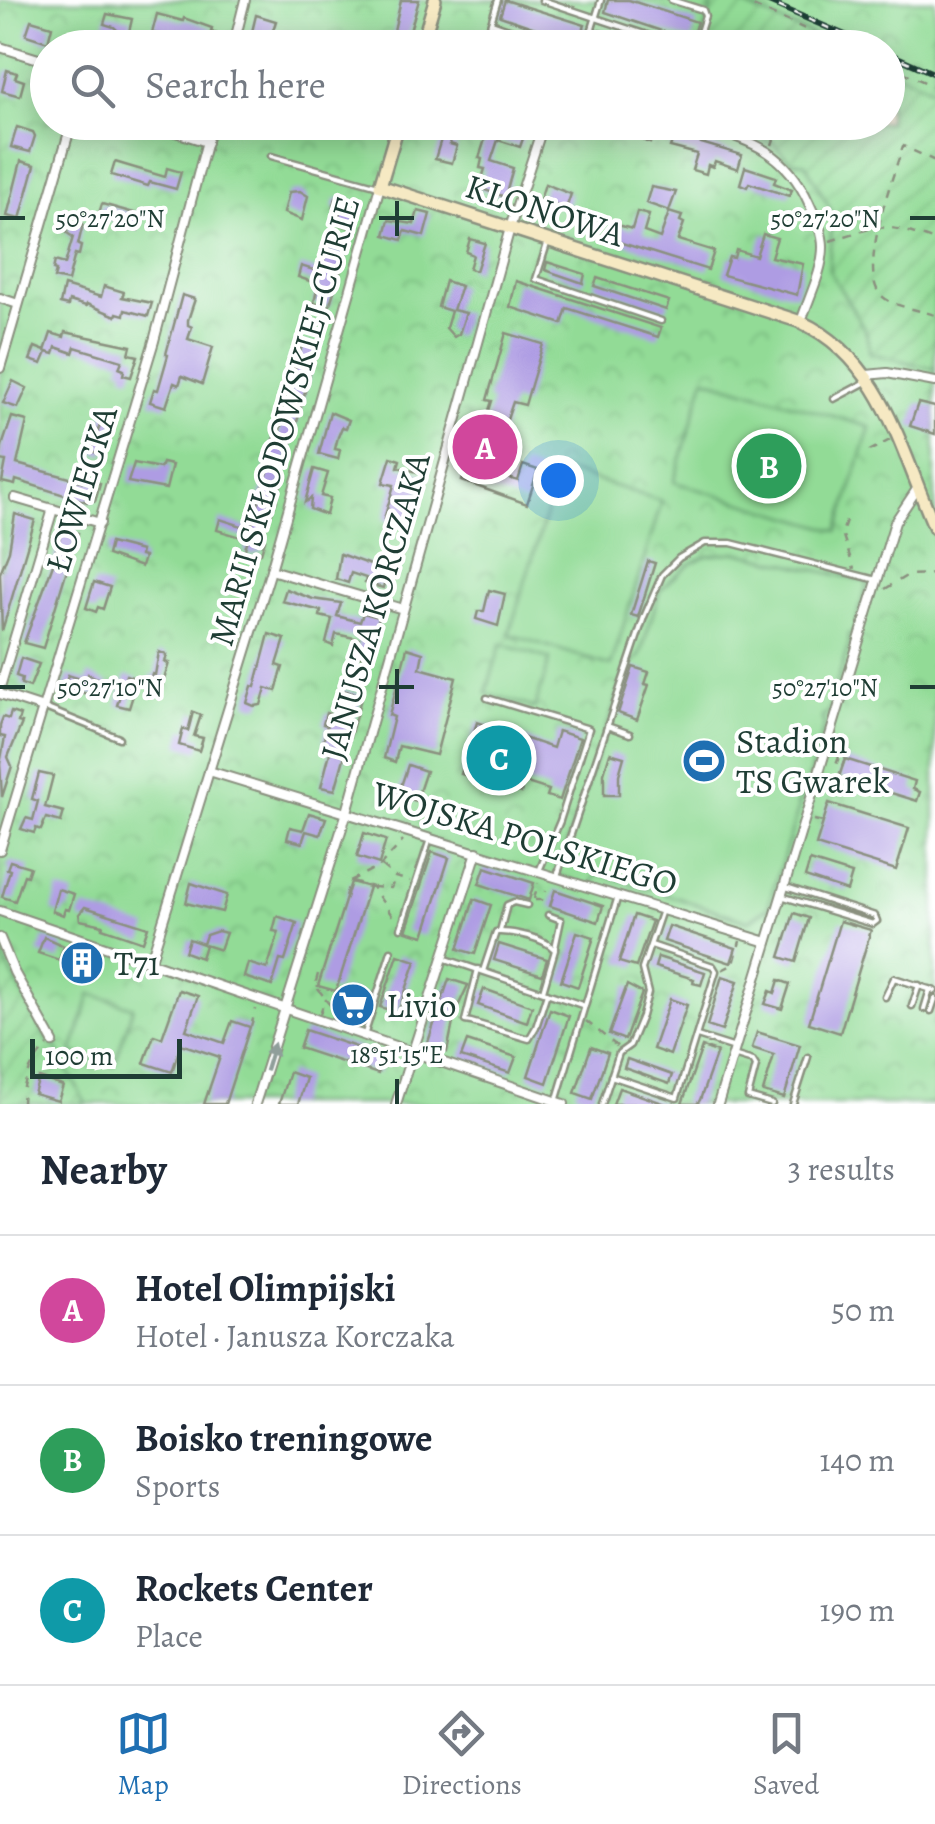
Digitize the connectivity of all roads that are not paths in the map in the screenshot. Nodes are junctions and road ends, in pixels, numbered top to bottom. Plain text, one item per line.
1 (246, 0) edge
2 (435, 0) edge
3 (498, 0) edge
4 (542, 0) edge
5 (601, 0) edge
6 (671, 0) edge
7 (595, 18) junction
8 (491, 23) junction
9 (237, 30) edge
10 (426, 30) edge
11 (489, 30) edge
12 (512, 30) edge
13 (591, 30) edge
14 (631, 30) edge
15 (701, 30) edge
16 (0, 47) edge
17 (30, 56) edge
18 (67, 140) edge
19 (201, 140) edge
20 (393, 140) edge
21 (538, 140) edge
22 (740, 140) edge
23 (207, 142) joint
24 (271, 156) dead end
25 (380, 186) junction
26 (510, 228) junction
27 (549, 240) junction
28 (0, 298) edge
29 (18, 304) junction
30 (661, 321) dead end
31 (801, 322) junction
32 (0, 368) edge
33 (868, 378) junction
34 (935, 382) edge
35 (834, 399) dead end
36 (918, 489) junction
37 (15, 498) dead end
38 (53, 509) junction
39 (100, 523) junction
40 (935, 528) edge
41 (272, 570) junction
42 (878, 580) junction
43 (403, 609) junction
44 (0, 690) edge
45 (487, 698) dead end
46 (44, 708) junction
47 (607, 726) junction
48 (630, 734) dead end
49 (119, 738) dead end
50 (209, 771) junction
51 (0, 802) edge
52 (14, 806) junction
53 (347, 812) junction
54 (430, 837) junction
55 (0, 850) edge
56 (478, 852) junction
57 (540, 874) junction
58 (557, 876) junction
59 (783, 891) junction
60 (618, 896) junction
61 (529, 906) road end
62 (662, 910) junction
63 (0, 912) edge
64 (548, 915) dead end
65 (401, 928) road end
66 (500, 931) junction
67 (0, 938) edge
68 (768, 942) junction
69 (651, 945) junction
70 (554, 948) junction
71 (391, 951) dead end
72 (443, 958) junction
73 (150, 963) junction
74 (480, 970) junction
75 (919, 986) junction
76 (932, 990) edge
77 (545, 992) junction
78 (885, 997) dead end
79 (935, 998) edge
80 (585, 1006) junction
81 (912, 1006) dead end
82 (924, 1009) dead end
83 (285, 1010) junction
84 (931, 1012) dead end
85 (697, 1036) junction
86 (364, 1037) junction
87 (53, 1042) road end
88 (734, 1052) junction
89 (412, 1054) junction
90 (808, 1057) dead end
91 (611, 1076) junction
92 (559, 1103) edge
93 (255, 1104) edge
94 (396, 1104) edge
95 (602, 1104) edge
96 (718, 1104) edge
97 (772, 1104) edge
98 (793, 1104) edge

1 - 9 street
2 - 10 street
3 - 8 lane
4 - 7 lane
5 - 7 lane
6 - 15 lane
7 - 13 lane
7 - 14 lane
8 - 11 lane
8 - 12 lane
16 - 17 street
18 - 29 street
19 - 23 street
20 - 25 street, MARII SKŁODOWSKIEJ-CURIE
21 - 26 street, JANUSZA KORCZAKA
22 - 31 street
23 - 39 street, ŁOWIECKA
24 - 25 lane, KLONOWA
25 - 26 street, KLONOWA
25 - 41 street, MARII SKŁODOWSKIEJ-CURIE
26 - 27 street, KLONOWA
26 - 43 street, JANUSZA KORCZAKA
27 - 30 lane
27 - 31 street, KLONOWA
28 - 29 street
29 - 32 street
31 - 33 street, KLONOWA
33 - 34 street
33 - 35 lane
33 - 36 street, KLONOWA
36 - 40 street, KLONOWA
36 - 42 street
37 - 38 street
38 - 39 street
38 - 44 street
39 - 46 street, ŁOWIECKA
41 - 43 street
41 - 50 street, MARII SKŁODOWSKIEJ-CURIE
42 - 47 lane
42 - 59 street
43 - 53 street, JANUSZA KORCZAKA
44 - 46 street
45 - 57 lane
46 - 49 lane
46 - 52 street, ŁOWIECKA
47 - 48 lane
47 - 58 lane
50 - 53 street, WOJSKA POLSKIEGO
50 - 73 street, MARII SKŁODOWSKIEJ-CURIE
51 - 52 street
52 - 55 street, ŁOWIECKA
53 - 54 street, WOJSKA POLSKIEGO
53 - 83 street, JANUSZA KORCZAKA
54 - 56 street, WOJSKA POLSKIEGO
54 - 65 lane
56 - 57 street, WOJSKA POLSKIEGO
56 - 72 street
57 - 58 street, WOJSKA POLSKIEGO
58 - 60 street, WOJSKA POLSKIEGO
59 - 59 lane
59 - 68 street
60 - 62 street, WOJSKA POLSKIEGO
60 - 80 lane
61 - 66 lane
62 - 68 street, WOJSKA POLSKIEGO
62 - 69 lane
63 - 73 street
64 - 70 lane
66 - 70 lane
66 - 74 lane
67 - 87 street
68 - 88 street
69 - 85 lane
69 - 91 lane
70 - 77 lane
71 - 86 lane
72 - 74 lane
72 - 89 street
73 - 83 street
74 - 77 lane
74 - 77 lane
75 - 76 lane
75 - 78 lane
75 - 81 lane
76 - 82 lane
77 - 80 lane
79 - 84 lane
80 - 92 lane
83 - 86 street
93 -> 83 street, JANUSZA KORCZAKA
85 - 88 lane
85 - 91 lane
86 - 89 street
88 - 96 street
88 - 97 lane
89 - 92 street
89 - 94 street
90 - 98 lane
91 - 95 lane

